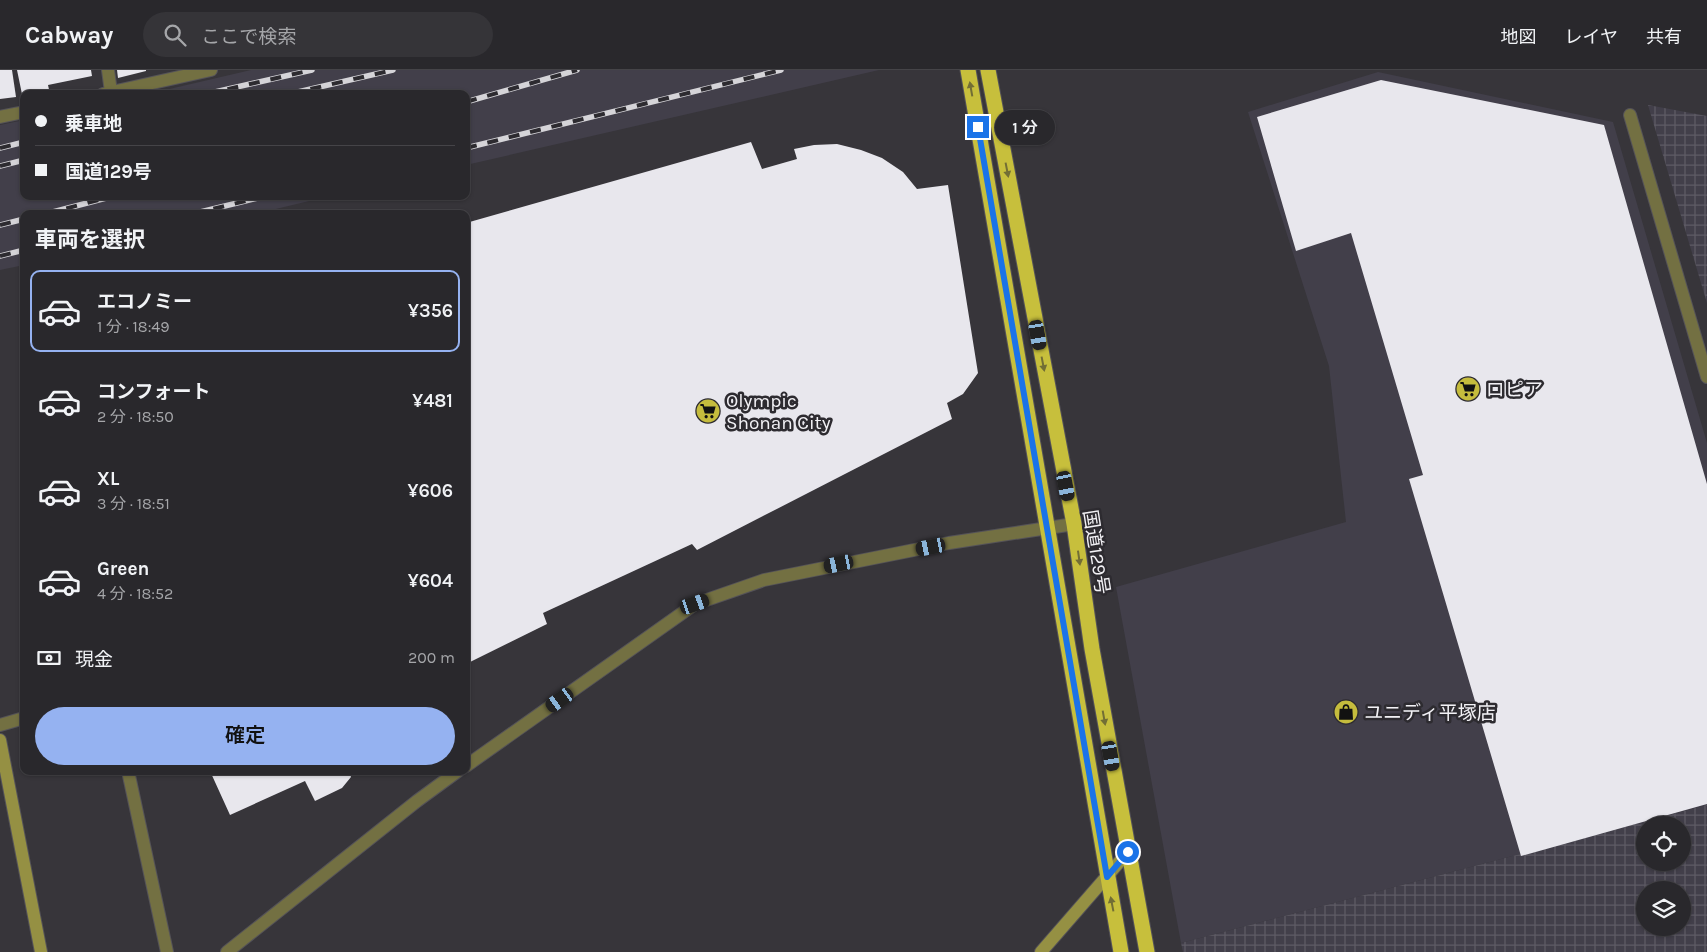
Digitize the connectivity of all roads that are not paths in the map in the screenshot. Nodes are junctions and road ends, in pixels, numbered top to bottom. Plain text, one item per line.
1 (108, 70) edge
2 (211, 70) edge
3 (968, 70) edge
4 (988, 70) edge
5 (107, 90) edge
6 (121, 90) edge
7 (20, 113) edge
8 (1630, 114) dead end
9 (0, 117) edge
10 (1707, 377) edge
11 (1074, 524) junction
12 (1047, 529) junction
13 (20, 719) edge
14 (0, 725) edge
15 (0, 740) edge
16 (470, 763) edge
17 (129, 775) edge
18 (452, 775) edge
19 (1128, 852) junction
20 (1107, 877) junction
21 (41, 952) edge
22 (167, 952) edge
23 (227, 952) edge
24 (1041, 952) edge
25 (1121, 952) edge
26 (1147, 952) edge

1 - 5 street
2 - 6 street
12 -> 3 highway
4 -> 11 highway, 国道129号
7 - 9 street
8 - 10 street
11 - 12 street
11 -> 19 highway, 国道129号
12 - 16 street
12 - 20 highway
13 - 14 street
15 - 21 street
17 - 22 street
18 - 23 street
19 - 20 street
19 - 26 highway, 国道129号
20 - 24 street
25 -> 20 highway

